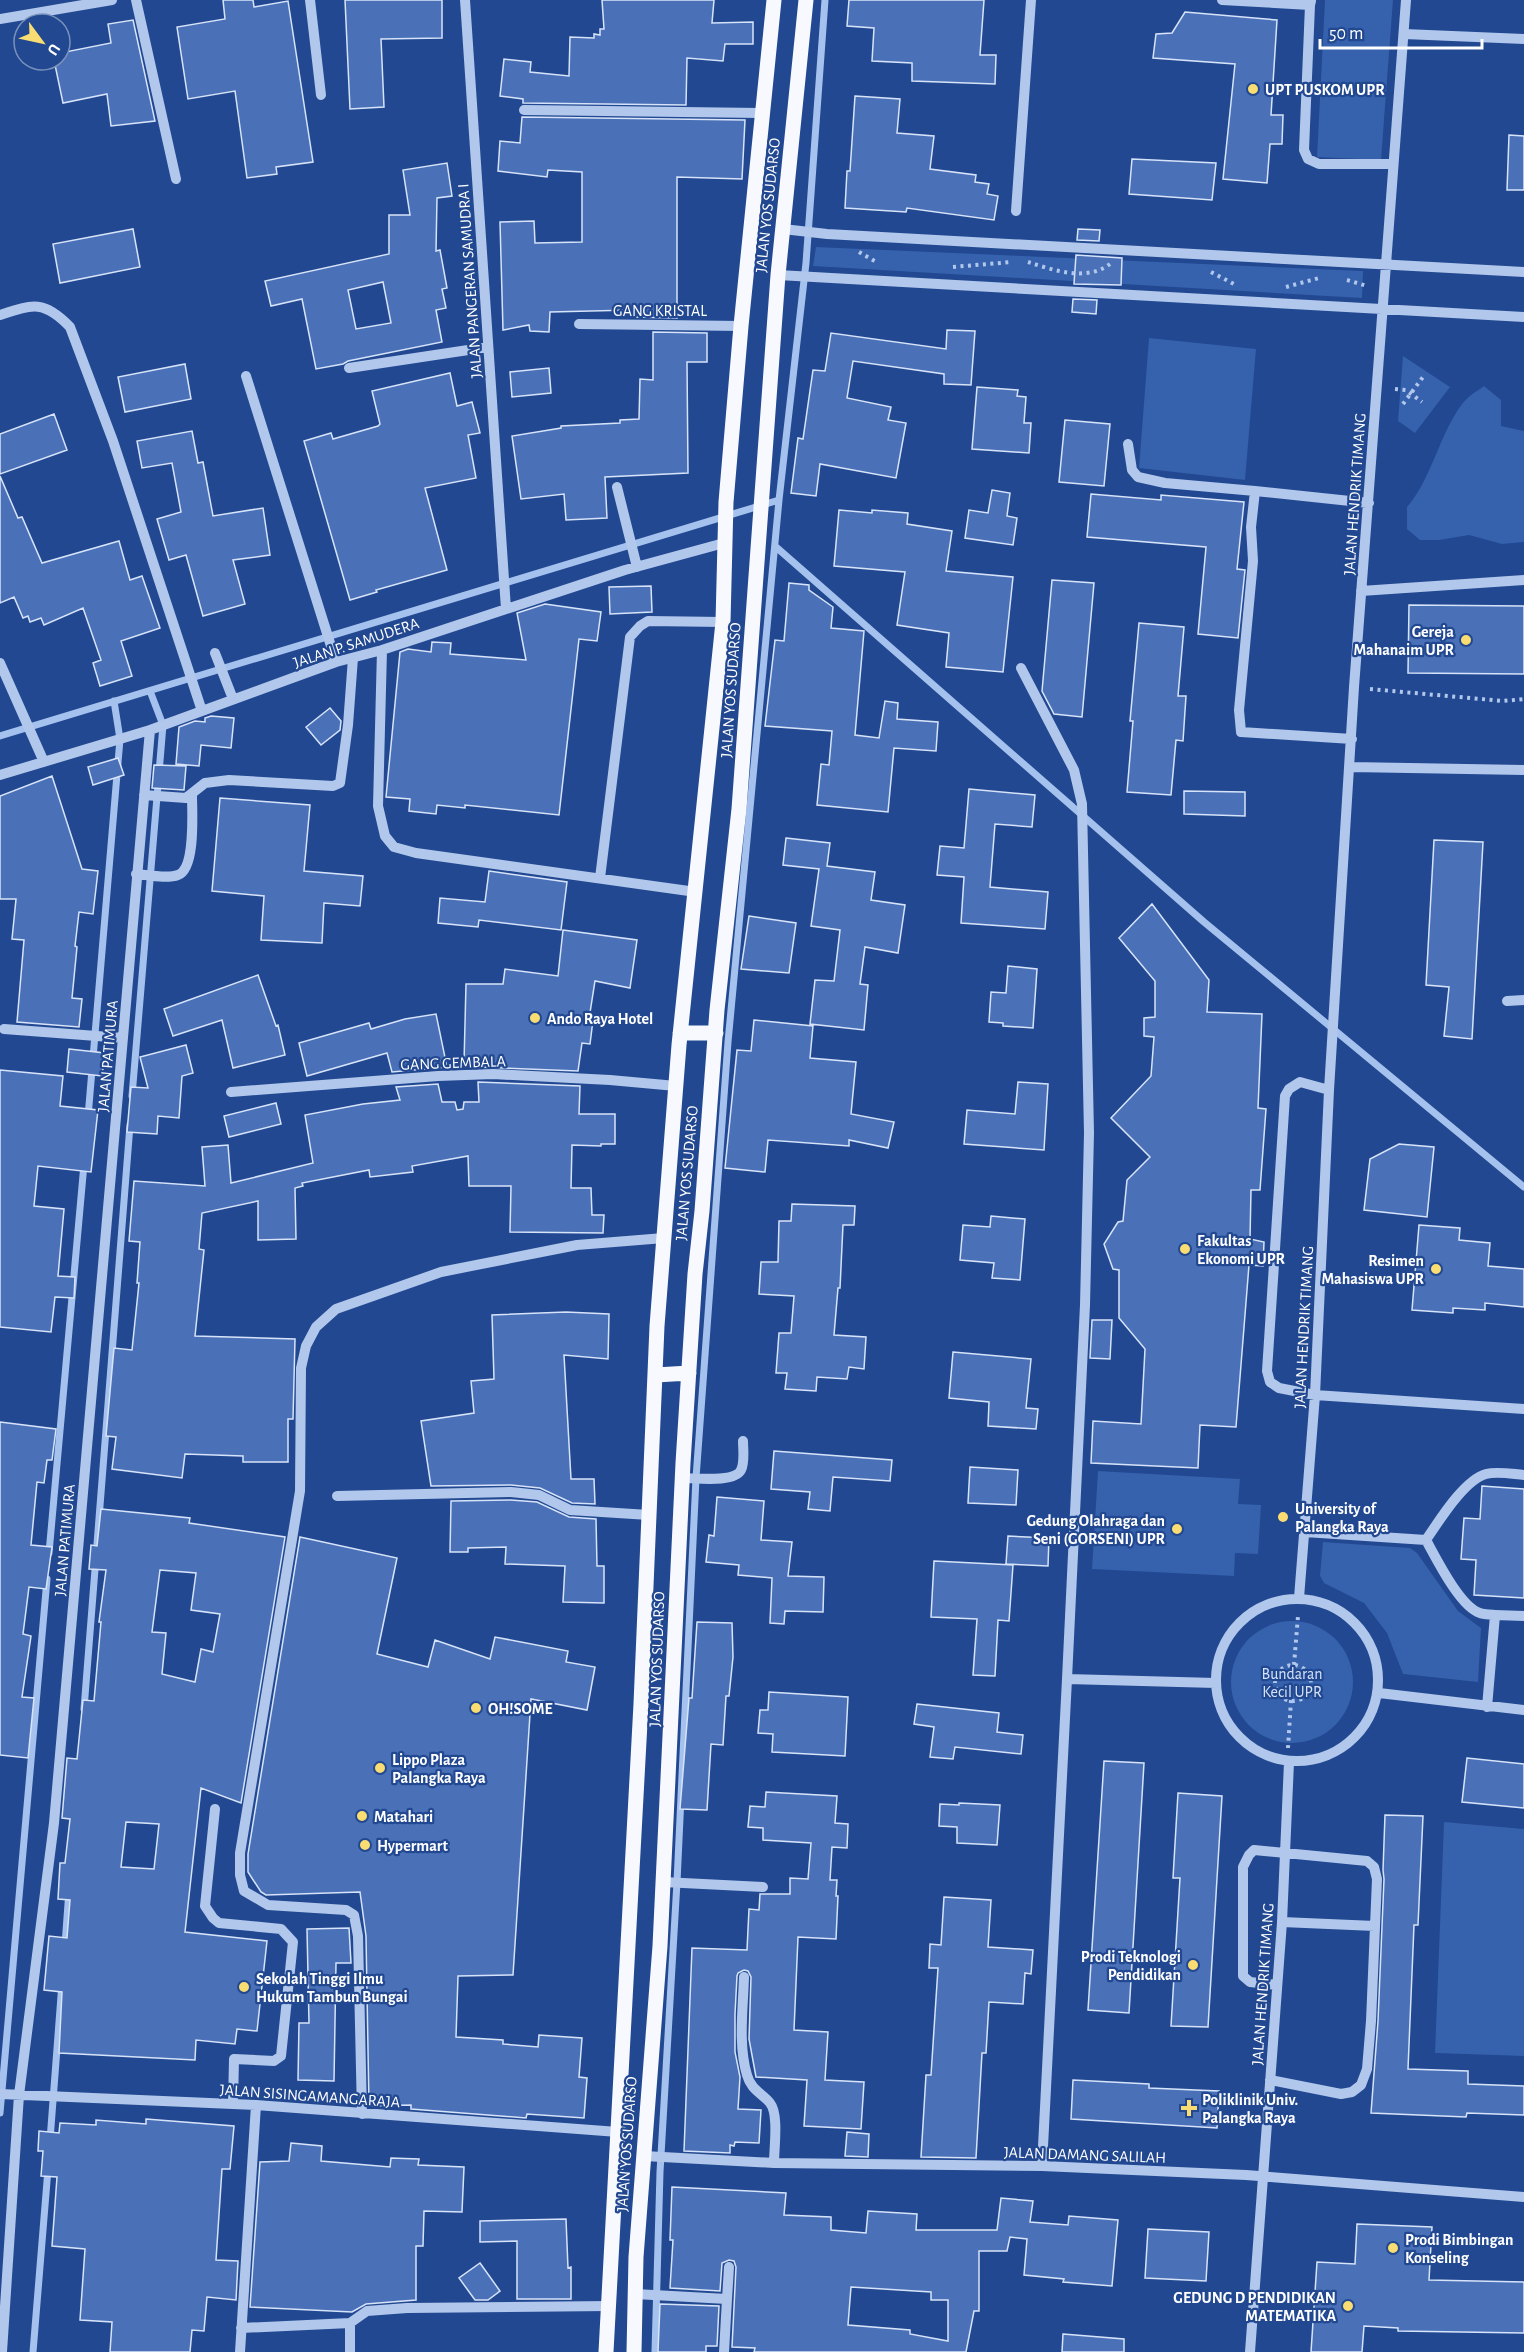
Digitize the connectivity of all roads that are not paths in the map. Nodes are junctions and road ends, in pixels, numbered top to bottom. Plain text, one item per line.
1 (112, 0) edge
2 (136, 0) edge
3 (310, 0) edge
4 (465, 0) edge
5 (774, 0) edge
6 (806, 0) edge
7 (1030, 0) edge
8 (1222, 0) edge
9 (1406, 0) edge
10 (1311, 3) edge
11 (0, 20) edge
12 (1404, 34) junction
13 (1524, 39) edge
14 (321, 95) dead end
15 (524, 110) dead end
16 (761, 113) junction
17 (1393, 164) junction
18 (176, 179) dead end
19 (1016, 211) dead end
20 (783, 229) junction
21 (1385, 264) junction
22 (1524, 272) edge
23 (778, 275) junction
24 (1382, 308) junction
25 (0, 315) edge
26 (1524, 317) edge
27 (579, 324) dead end
28 (741, 326) junction
29 (488, 347) junction
30 (349, 368) dead end
31 (246, 376) dead end
32 (1128, 444) dead end
33 (617, 487) dead end
34 (1255, 491) junction
35 (1369, 503) junction
36 (724, 543) junction
37 (637, 567) junction
38 (1524, 580) edge
39 (1361, 591) junction
40 (506, 609) junction
41 (723, 622) junction
42 (382, 650) junction
43 (215, 653) dead end
44 (354, 658) junction
45 (336, 662) junction
46 (0, 663) edge
47 (1021, 668) dead end
48 (233, 699) junction
49 (202, 711) junction
50 (150, 730) junction
51 (1352, 739) junction
52 (44, 762) junction
53 (1351, 767) junction
54 (1524, 770) edge
55 (0, 775) edge
56 (144, 795) junction
57 (192, 795) junction
58 (136, 874) junction
59 (600, 878) junction
60 (696, 892) junction
61 (1524, 1000) edge
62 (1507, 1001) dead end
63 (4, 1029) dead end
64 (680, 1033) junction
65 (716, 1033) junction
66 (123, 1038) junction
67 (676, 1086) junction
68 (1329, 1090) junction
69 (231, 1092) dead end
70 (664, 1238) junction
71 (688, 1373) junction
72 (656, 1375) junction
73 (1315, 1395) junction
74 (1524, 1409) edge
75 (743, 1441) dead end
76 (1524, 1475) edge
77 (682, 1478) junction
78 (337, 1496) dead end
79 (649, 1515) junction
80 (1305, 1532) junction
81 (1426, 1540) junction
82 (1299, 1598) junction
83 (1495, 1615) junction
84 (1524, 1616) edge
85 (1067, 1679) junction
86 (1216, 1683) junction
87 (1379, 1693) junction
88 (1487, 1707) junction
89 (1524, 1710) edge
90 (1289, 1761) junction
91 (215, 1809) dead end
92 (1284, 1852) junction
93 (663, 1881) junction
94 (762, 1887) dead end
95 (1282, 1922) junction
96 (1375, 1926) junction
97 (744, 1977) dead end
98 (1276, 1985) junction
99 (1270, 2080) junction
100 (0, 2094) edge
101 (20, 2095) junction
102 (233, 2104) junction
103 (256, 2104) junction
104 (362, 2114) junction
105 (618, 2132) junction
106 (655, 2157) junction
107 (774, 2163) junction
108 (1042, 2166) junction
109 (1262, 2176) junction
110 (1524, 2197) edge
111 (729, 2267) dead end
112 (635, 2294) junction
113 (727, 2299) junction
114 (609, 2306) junction
115 (350, 2323) junction
116 (241, 2328) junction
117 (2, 2352) edge
118 (240, 2352) edge
119 (350, 2352) edge
120 (606, 2352) edge
121 (634, 2352) edge
122 (724, 2352) edge
123 (1250, 2352) edge

1 - 11 street
2 - 18 street
3 - 14 street
4 - 29 street, JALAN PANGERAN SAMUDRA I
5 - 16 main road, JALAN YOS SUDARSO
6 - 20 main road, JALAN YOS SUDARSO
7 - 19 street
8 - 10 street
9 - 12 street, JALAN HENDRIK TIMANG
10 - 17 street
12 - 13 street
12 - 17 street, JALAN HENDRIK TIMANG
15 - 16 street
16 - 28 main road, JALAN YOS SUDARSO
17 - 21 street, JALAN HENDRIK TIMANG
20 - 21 street
20 - 23 main road, JALAN YOS SUDARSO
21 - 22 street
21 - 24 street, JALAN HENDRIK TIMANG
23 - 24 street
23 - 65 main road, JALAN YOS SUDARSO
24 - 26 street
24 - 35 street, JALAN HENDRIK TIMANG
25 - 49 street
27 - 28 street, GANG KRISTAL
28 - 36 main road, JALAN YOS SUDARSO
29 - 30 street
29 - 40 street, JALAN PANGERAN SAMUDRA I
31 - 45 street
32 - 34 street
33 - 37 street
34 - 35 street
34 - 51 street
35 - 39 street, JALAN HENDRIK TIMANG
36 - 37 street, JALAN P. SAMUDERA
36 - 41 main road, JALAN YOS SUDARSO
37 - 40 street, JALAN P. SAMUDERA
38 - 39 street
39 - 51 street, JALAN HENDRIK TIMANG
40 - 42 street, JALAN P. SAMUDERA
41 - 59 street
41 - 60 main road, JALAN YOS SUDARSO
42 - 44 street, JALAN P. SAMUDERA
42 - 59 street
43 - 48 street
44 - 45 street, JALAN P. SAMUDERA
44 - 57 street
45 - 48 street, JALAN P. SAMUDERA
46 - 52 street
47 - 85 street
48 - 49 street, JALAN P. SAMUDERA
49 - 50 street, JALAN P. SAMUDERA
50 - 52 street, JALAN P. SAMUDERA
50 - 56 street, JALAN PATIMURA
51 - 53 street, JALAN HENDRIK TIMANG
52 - 55 street, JALAN P. SAMUDERA
53 - 54 street
53 - 68 street, JALAN HENDRIK TIMANG
56 - 57 street
56 - 58 street, JALAN PATIMURA
57 - 58 street
58 - 66 street, JALAN PATIMURA
59 - 60 street
60 - 64 main road, JALAN YOS SUDARSO
61 - 62 street
63 - 66 street
64 - 65 main road
64 - 67 main road, JALAN YOS SUDARSO
65 - 71 main road, JALAN YOS SUDARSO
66 - 101 street, JALAN PATIMURA
67 - 69 street, GANG GEMBALA
67 - 70 main road, JALAN YOS SUDARSO
68 - 73 street, JALAN HENDRIK TIMANG
68 - 73 street
70 - 72 main road, JALAN YOS SUDARSO
70 - 104 street
71 - 72 main road
71 - 77 main road, JALAN YOS SUDARSO
72 - 79 main road, JALAN YOS SUDARSO
73 - 74 street
73 - 80 street, JALAN HENDRIK TIMANG
75 - 77 street
76 - 81 street
77 - 93 main road, JALAN YOS SUDARSO
78 - 79 street
79 - 105 main road, JALAN YOS SUDARSO
80 - 81 street
80 - 82 street, JALAN HENDRIK TIMANG
81 - 83 street
82 - 86 street
82 - 87 street
83 - 84 street
83 - 88 street
85 - 86 street
85 - 108 street
86 - 90 street
87 - 88 street
87 - 90 street
88 - 89 street
90 - 92 street, JALAN HENDRIK TIMANG
91 - 102 street
92 - 95 street, JALAN HENDRIK TIMANG
92 - 96 street
92 - 98 street
93 - 94 street
93 - 106 main road, JALAN YOS SUDARSO
95 - 96 street
95 - 98 street, JALAN HENDRIK TIMANG
96 - 99 street
97 - 107 street
98 - 99 street, JALAN HENDRIK TIMANG
99 - 109 street, JALAN HENDRIK TIMANG
100 - 101 street, JALAN SISINGAMANGARAJA
101 - 102 street, JALAN SISINGAMANGARAJA
101 - 117 street, JALAN PATIMURA
102 - 103 street, JALAN SISINGAMANGARAJA
103 - 104 street, JALAN SISINGAMANGARAJA
103 - 116 street
104 - 105 street, JALAN SISINGAMANGARAJA
105 - 114 main road, JALAN YOS SUDARSO
106 - 107 street, JALAN DAMANG SALILAH
106 - 112 main road, JALAN YOS SUDARSO
107 - 108 street, JALAN DAMANG SALILAH
108 - 109 street, JALAN DAMANG SALILAH
109 - 110 street, JALAN DAMANG SALILAH
109 - 123 street, JALAN HENDRIK TIMANG
111 - 113 street
112 - 113 street
112 - 121 main road, JALAN YOS SUDARSO
113 - 122 street
114 - 115 street
114 - 120 main road, JALAN YOS SUDARSO
115 - 116 street
115 - 119 street
116 - 118 street

